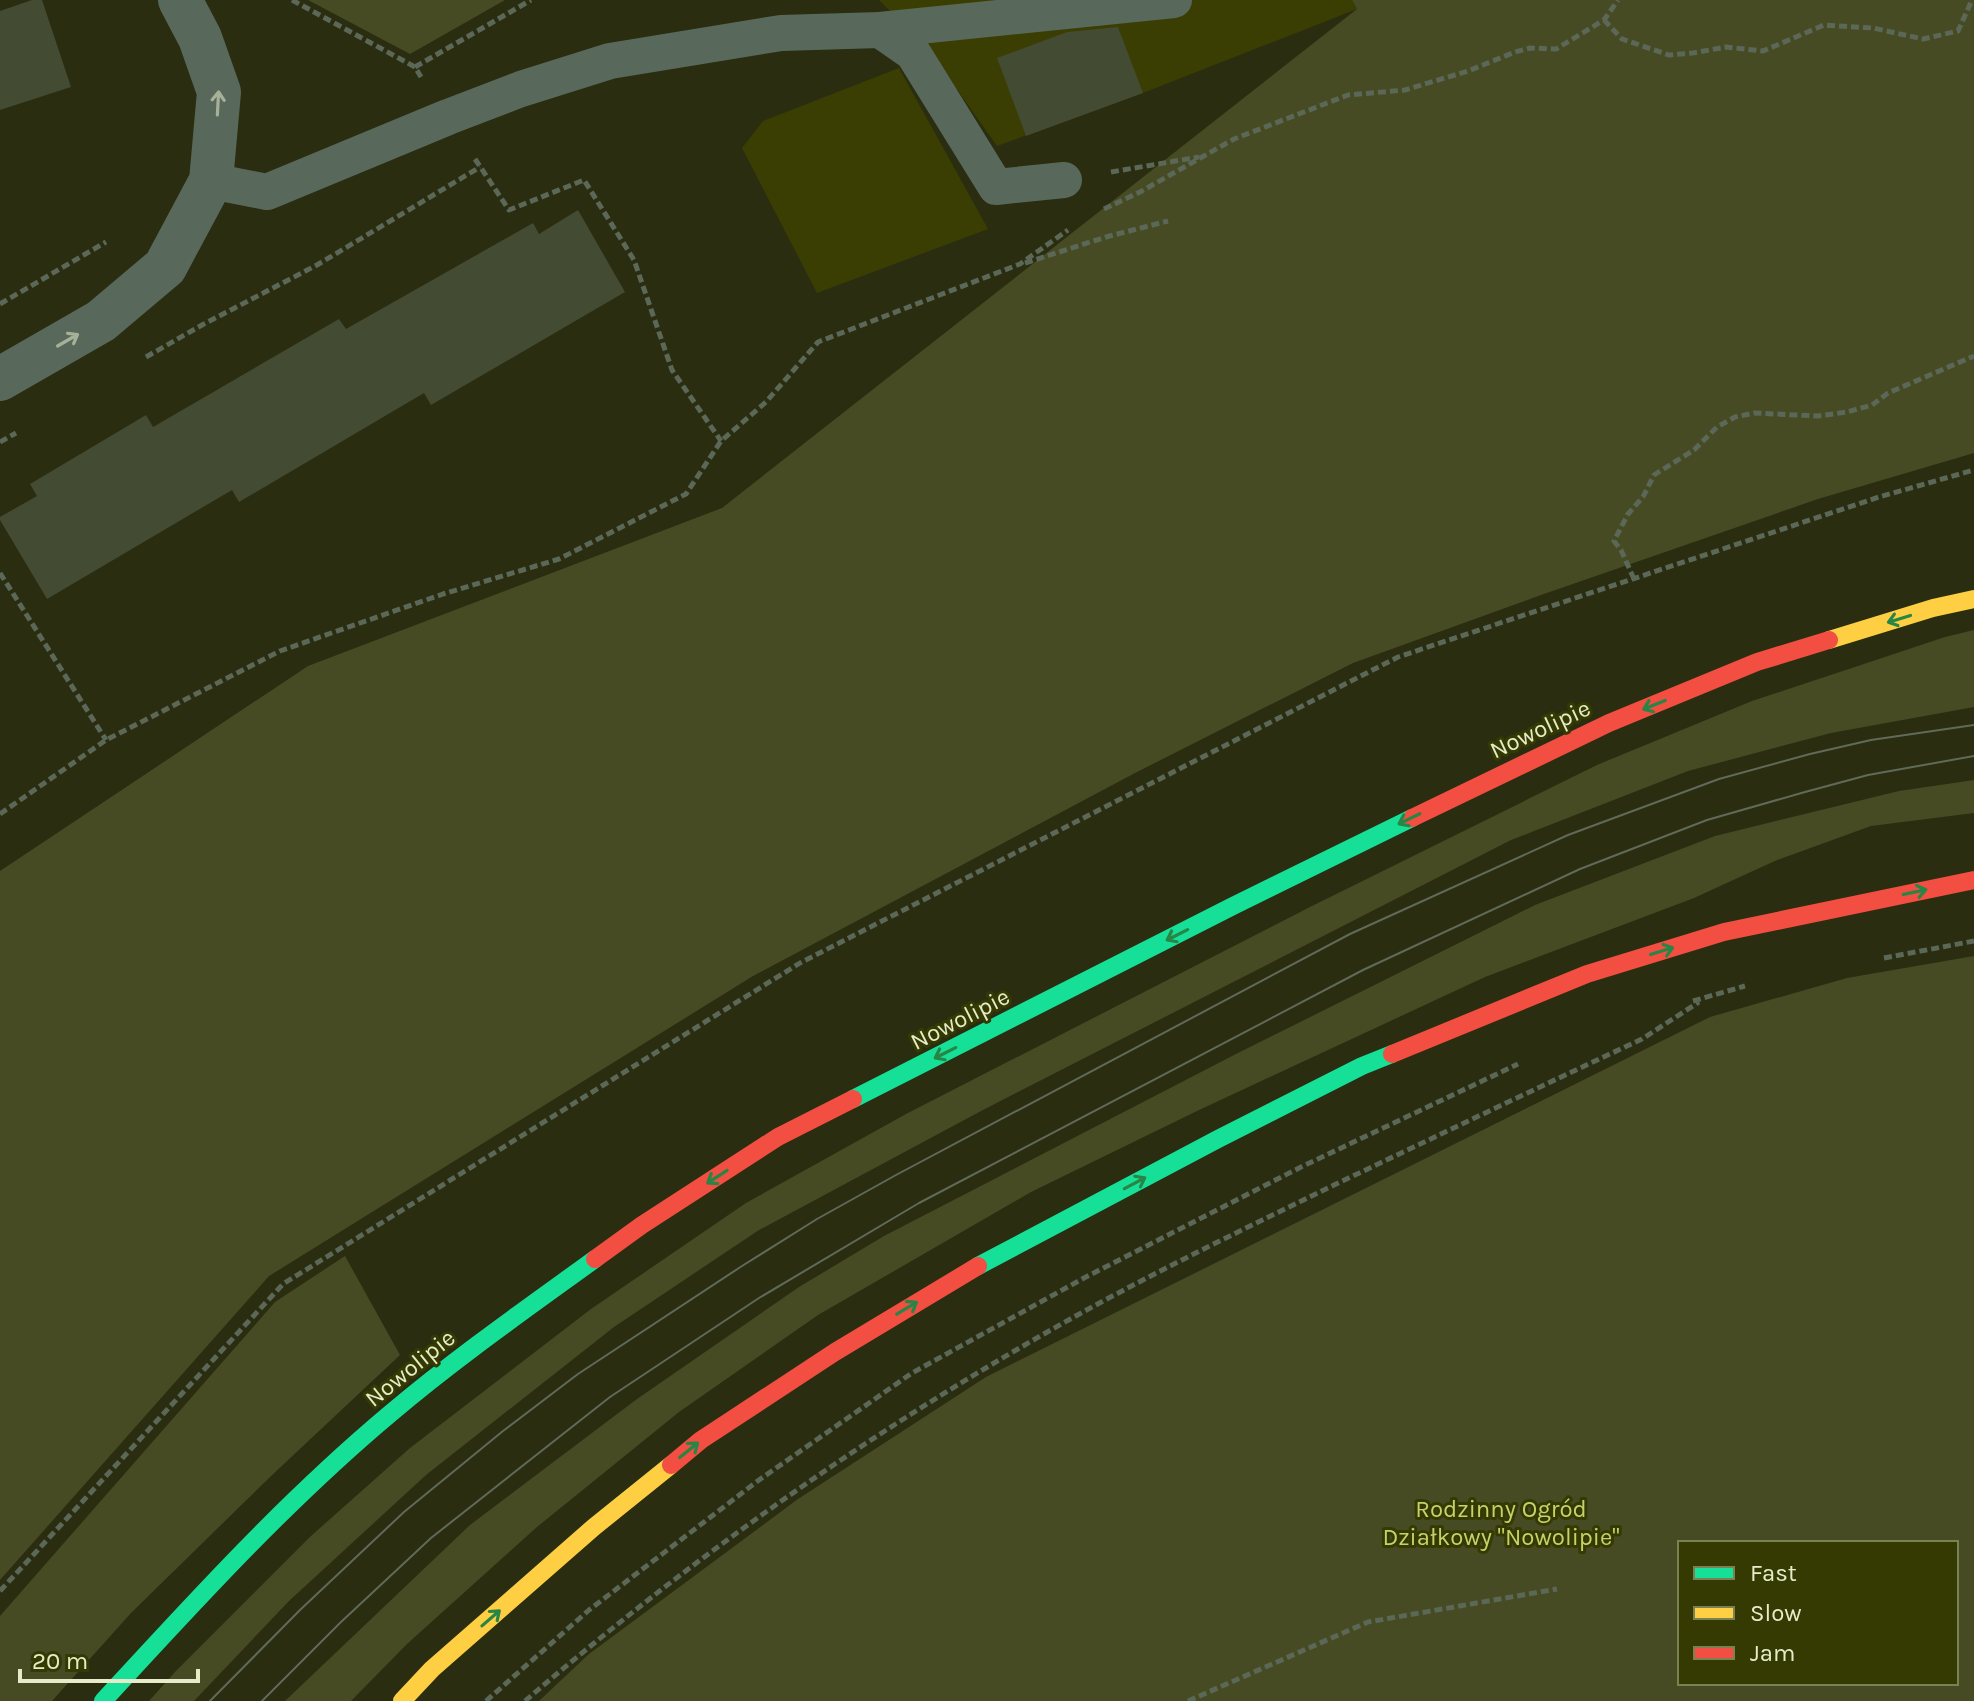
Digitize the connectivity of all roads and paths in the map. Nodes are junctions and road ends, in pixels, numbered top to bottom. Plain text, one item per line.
1 (180, 0) edge
2 (292, 0) edge
3 (531, 0) edge
4 (1174, 0) edge
5 (1618, 0) edge
6 (1972, 0) edge
7 (1604, 20) junction
8 (880, 30) junction
9 (1204, 156) junction
10 (480, 167) dead end
11 (1064, 180) joint
12 (211, 181) junction
13 (509, 210) dead end
14 (1094, 214) dead end
15 (1168, 221) dead end
16 (112, 239) dead end
17 (1048, 245) dead end
18 (1020, 264) junction
19 (0, 304) edge
20 (1974, 356) edge
21 (134, 364) dead end
22 (0, 379) edge
23 (27, 427) dead end
24 (721, 441) junction
25 (0, 442) edge
26 (1974, 470) edge
27 (0, 573) edge
28 (1634, 579) junction
29 (1974, 599) edge
30 (106, 740) junction
31 (0, 814) edge
32 (1974, 880) edge
33 (1689, 1002) dead end
34 (1529, 1059) dead end
35 (1557, 1589) dead end
36 (0, 1591) edge
37 (103, 1701) edge
38 (402, 1701) edge
39 (486, 1701) edge
40 (525, 1701) edge
41 (1188, 1701) edge

12 -> 1 street
2 - 3 path
4 - 8 lane
5 - 7 path
6 - 7 path
7 - 9 path
8 - 11 lane
8 - 12 lane
9 - 11 path
9 - 14 path
10 - 21 path
22 -> 12 street
13 - 24 path
15 - 18 path
16 - 19 path
17 - 18 path
18 - 24 path
20 - 28 path
23 - 25 path
24 - 30 path
26 - 28 path
27 - 30 path
28 - 36 path
29 -> 37 main road, Nowolipie
30 - 31 path
38 -> 32 main road
33 - 40 path
34 - 39 path
35 - 41 path

